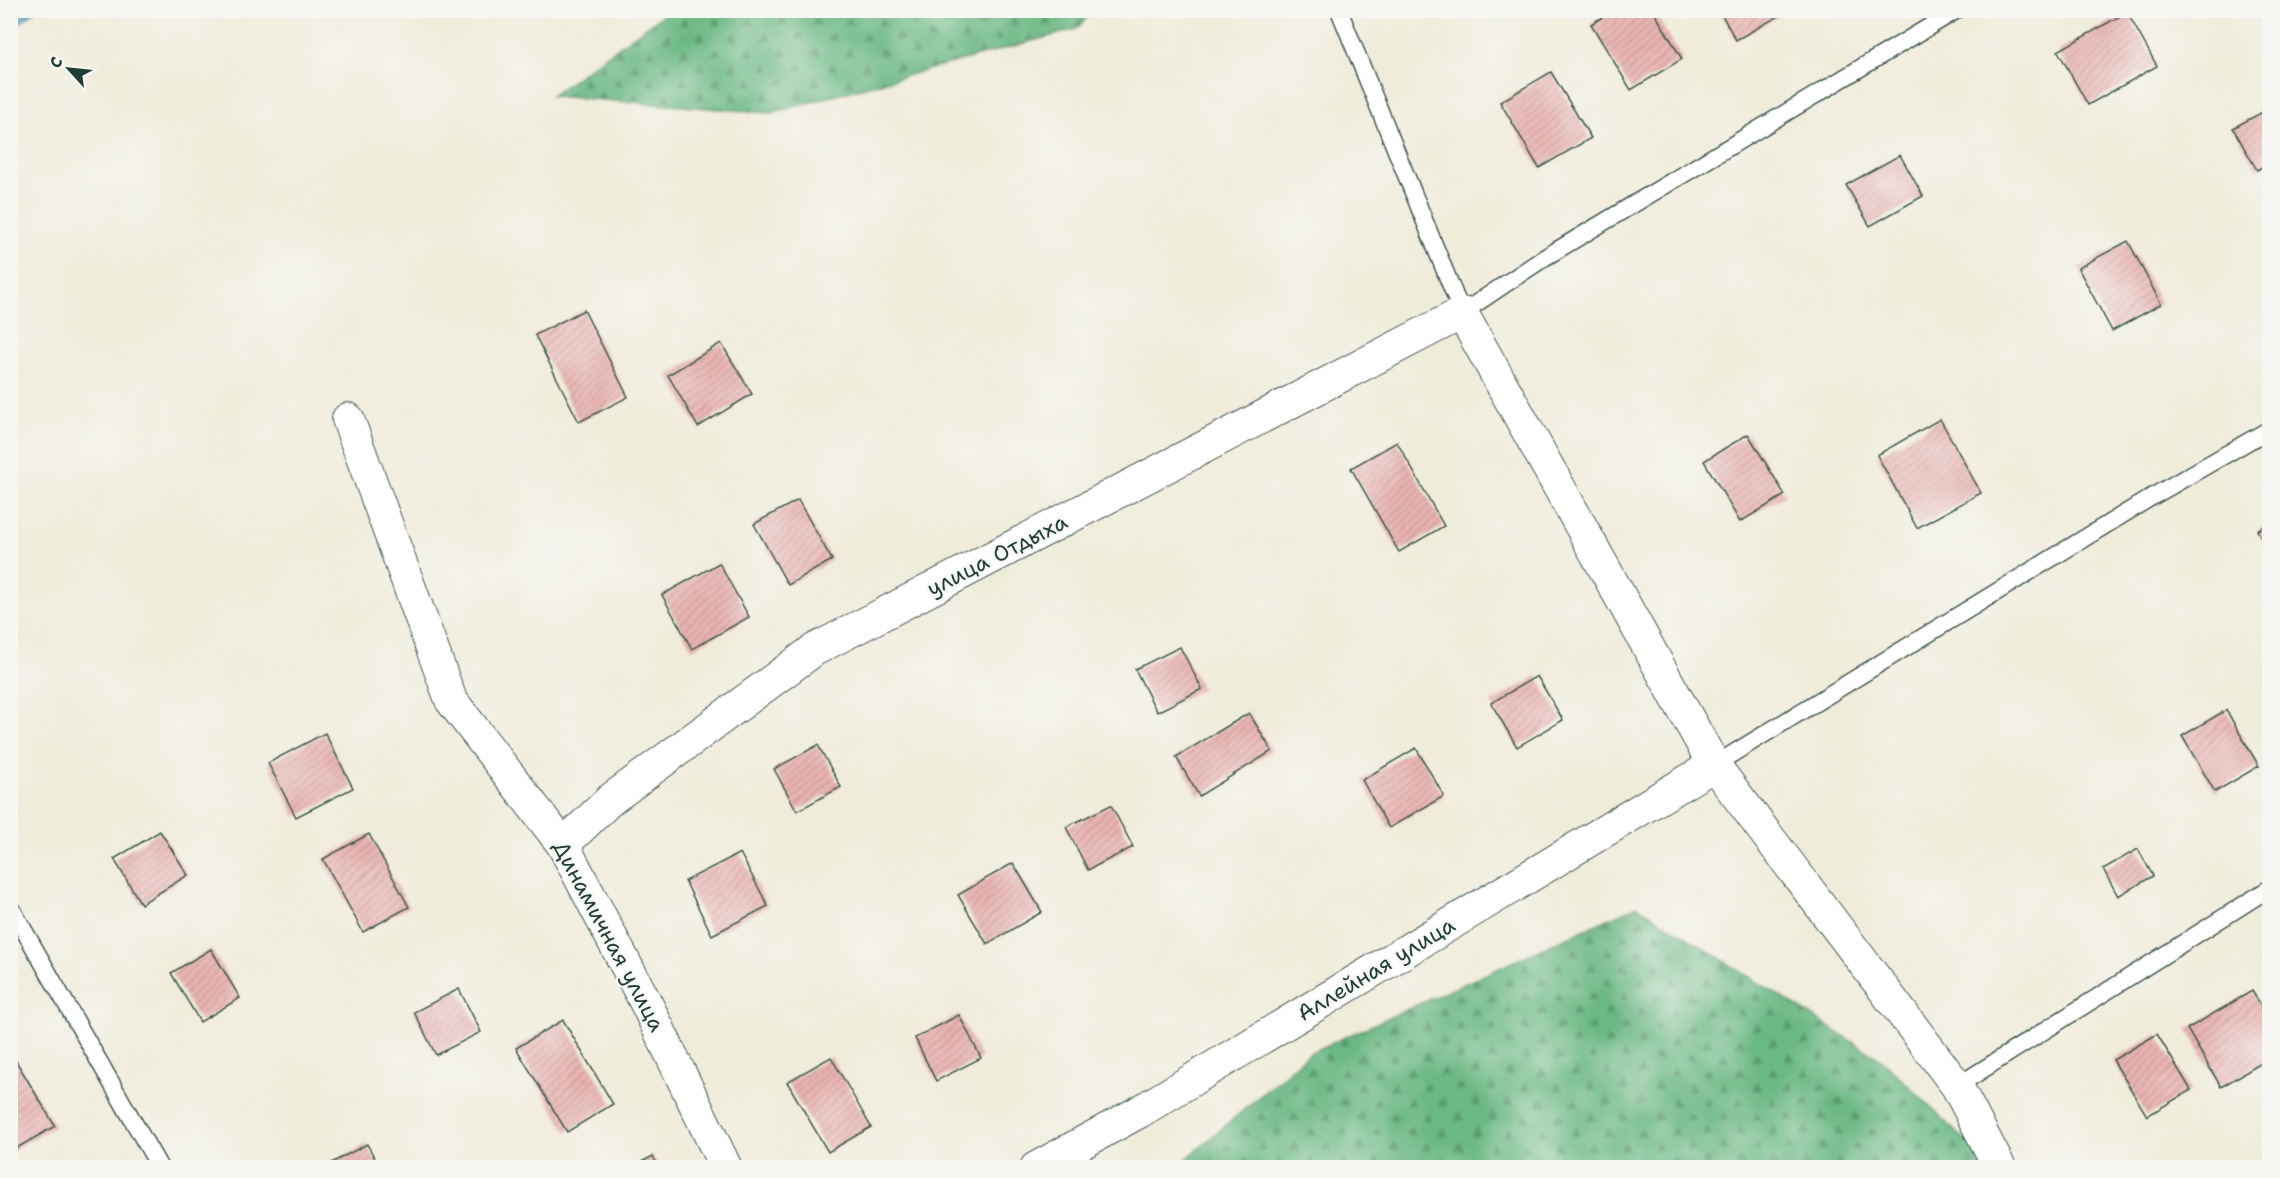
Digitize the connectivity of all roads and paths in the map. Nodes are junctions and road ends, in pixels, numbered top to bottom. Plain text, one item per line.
1 (1339, 10) edge
2 (1957, 10) edge
3 (1462, 313) junction
4 (348, 419) dead end
5 (2270, 429) edge
6 (1714, 765) junction
7 (563, 845) junction
8 (2270, 888) edge
9 (13, 911) dead end
10 (1957, 1086) junction
11 (160, 1167) edge
12 (726, 1167) edge
13 (1036, 1167) edge
14 (2000, 1167) edge

1 - 3 lane
2 - 3 lane
3 - 6 street
3 - 7 street, улица Отдыха
4 - 7 street, Динамичная улица
5 - 6 lane
6 - 10 street
6 - 13 street, Аллейная улица
7 - 12 street, Динамичная улица
8 - 10 lane
9 - 11 lane
10 - 14 street

